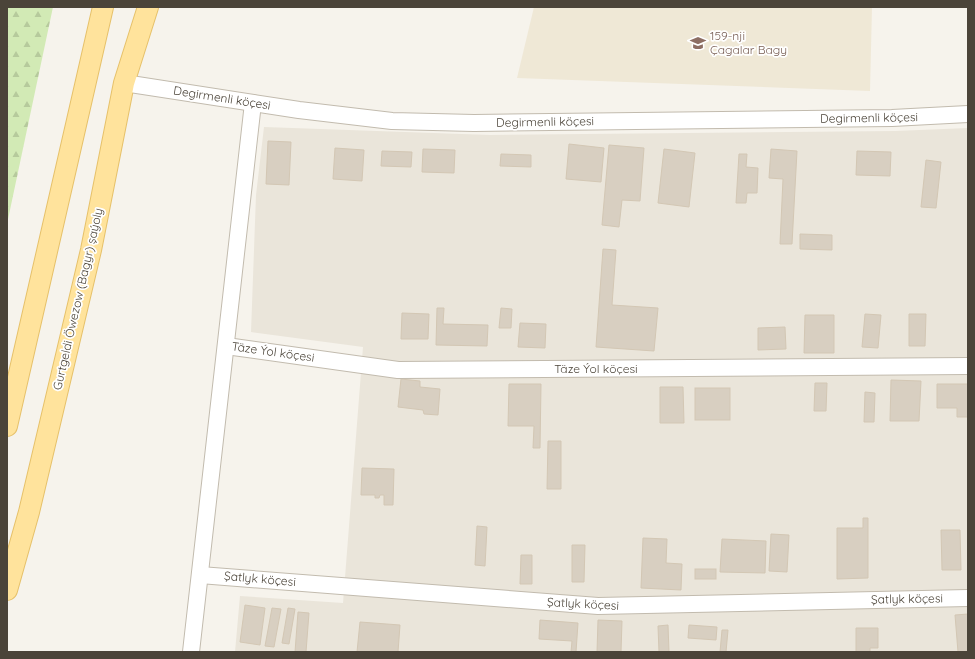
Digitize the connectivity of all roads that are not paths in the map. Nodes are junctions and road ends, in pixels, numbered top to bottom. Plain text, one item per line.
1 (104, 7) edge
2 (148, 7) edge
3 (124, 83) junction
4 (253, 103) junction
5 (968, 114) edge
6 (226, 346) junction
7 (968, 366) edge
8 (7, 426) edge
9 (200, 575) junction
10 (7, 590) edge
11 (968, 598) edge
12 (191, 652) edge

1 - 8 main road
2 - 3 main road, Gurtgeldi Öwezow (Bagyr) şaýoly
3 - 4 street, Degirmenli köçesi
3 - 10 main road, Gurtgeldi Öwezow (Bagyr) şaýoly
4 - 5 street, Degirmenli köçesi
4 - 6 street
6 - 7 street, Täze Ýol köçesi
6 - 9 street
9 - 11 street, Şatlyk köçesi
9 - 12 street

